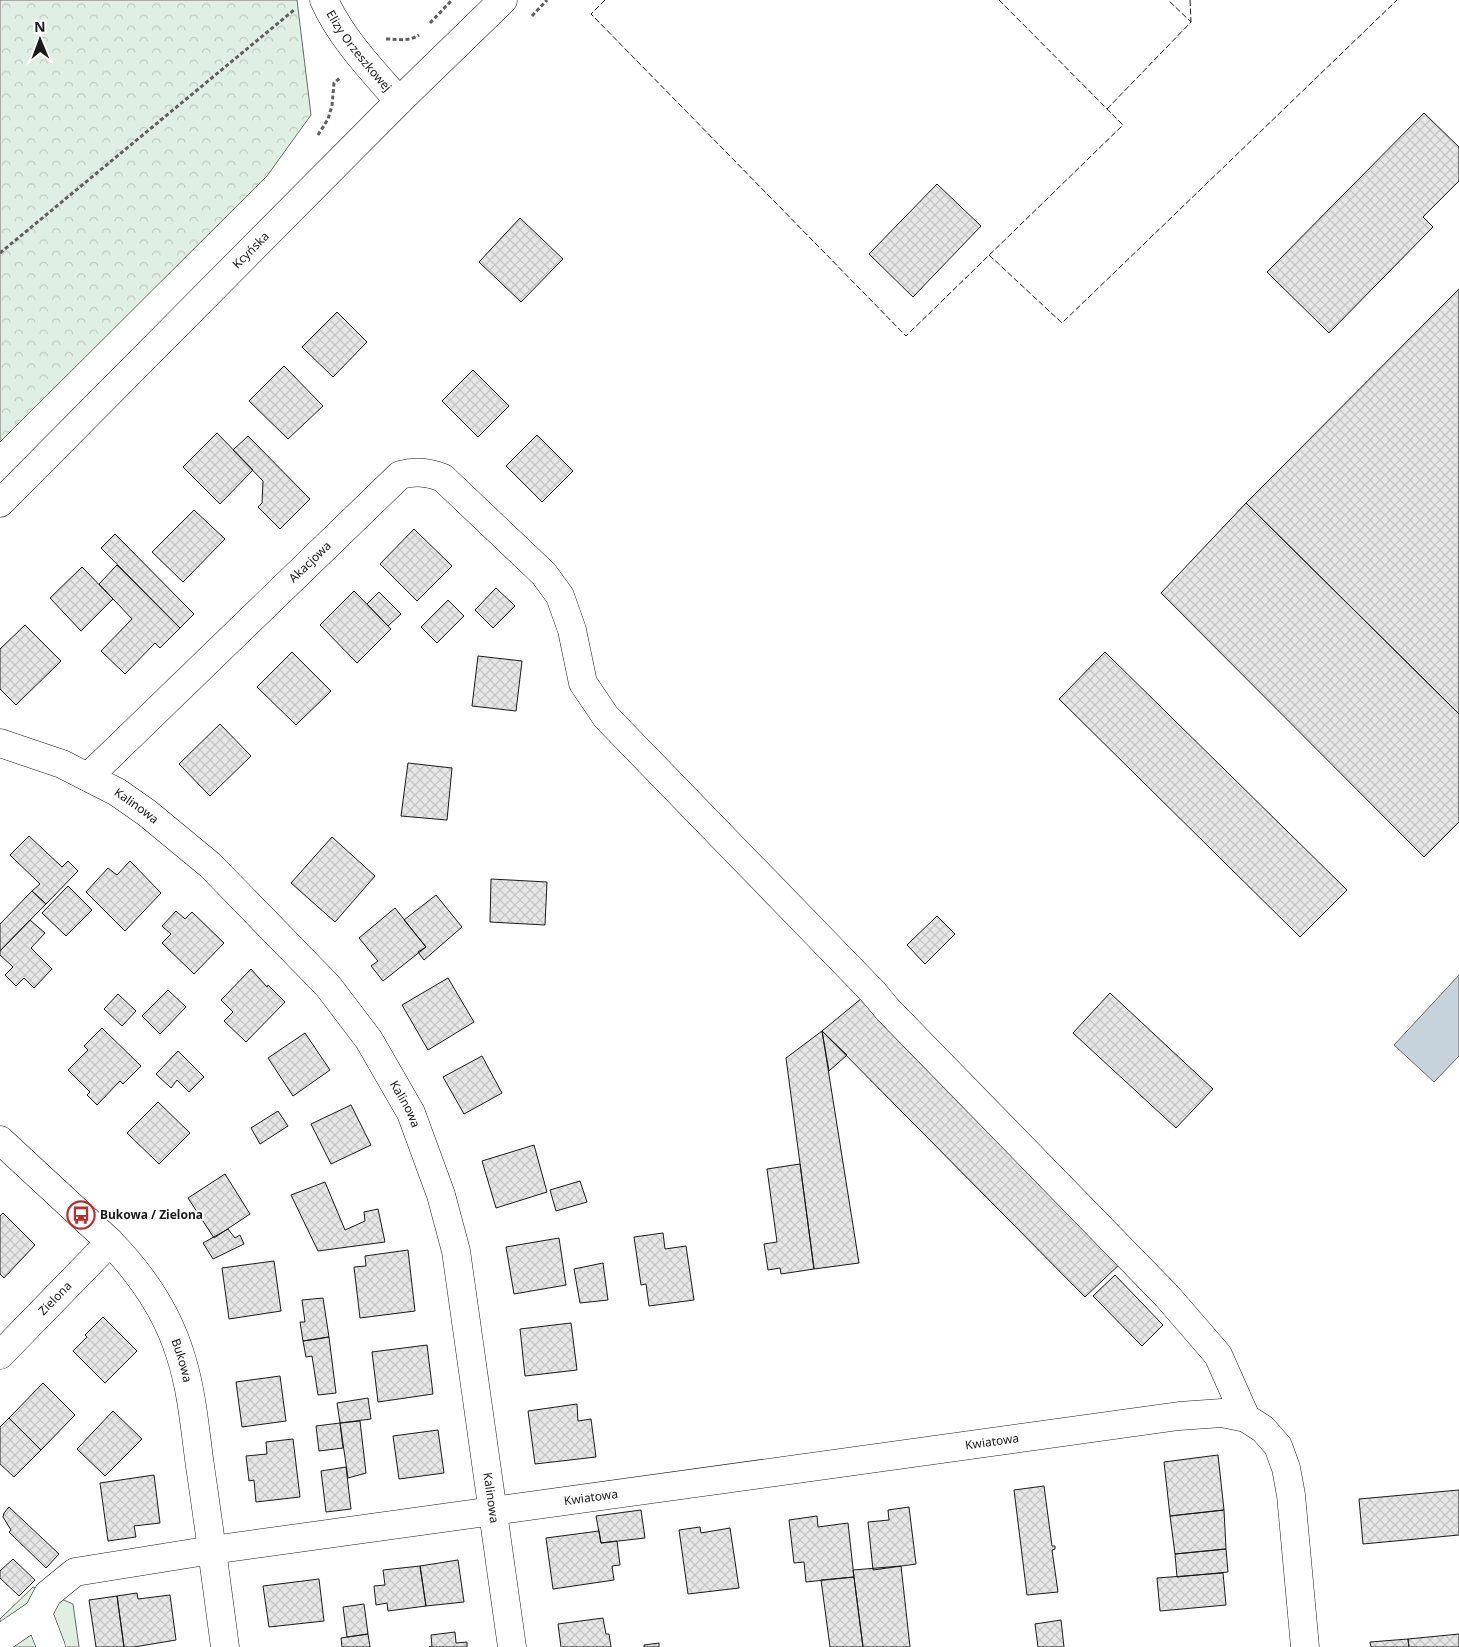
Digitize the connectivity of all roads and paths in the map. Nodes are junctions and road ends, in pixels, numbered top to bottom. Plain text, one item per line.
1 (452, 0) edge
2 (502, 0) edge
3 (311, 3) edge
4 (427, 27) dead end
5 (420, 34) dead end
6 (362, 59) junction
7 (399, 101) junction
8 (314, 140) dead end
9 (0, 253) edge
10 (0, 503) edge
11 (0, 743) edge
12 (88, 777) junction
13 (0, 1140) edge
14 (110, 1242) junction
15 (0, 1355) edge
16 (1246, 1418) junction
17 (494, 1511) junction
18 (212, 1550) junction
19 (43, 1603) junction
20 (0, 1639) edge
21 (51, 1647) edge
22 (225, 1647) edge
23 (512, 1647) edge
24 (1305, 1647) edge

1 - 4 path
2 - 7 street, Kcyńska
3 - 6 street, Elizy Orzeszkowej
3 - 9 path
5 - 6 path
6 - 7 street, Elizy Orzeszkowej
6 - 8 path
7 - 10 street, Kcyńska
11 - 12 street, Kalinowa
12 - 16 street, Akacjowa
12 - 17 street, Kalinowa
13 - 14 street, Bukowa
14 - 15 street, Zielona
14 - 18 street, Bukowa
16 - 17 street, Kwiatowa
16 - 24 street, Kwiatowa
17 - 18 street, Kwiatowa
17 - 23 street, Kalinowa
18 - 19 street, Kwiatowa
18 - 22 street, Bukowa
19 - 20 street, Kwiatowa
19 - 21 street

